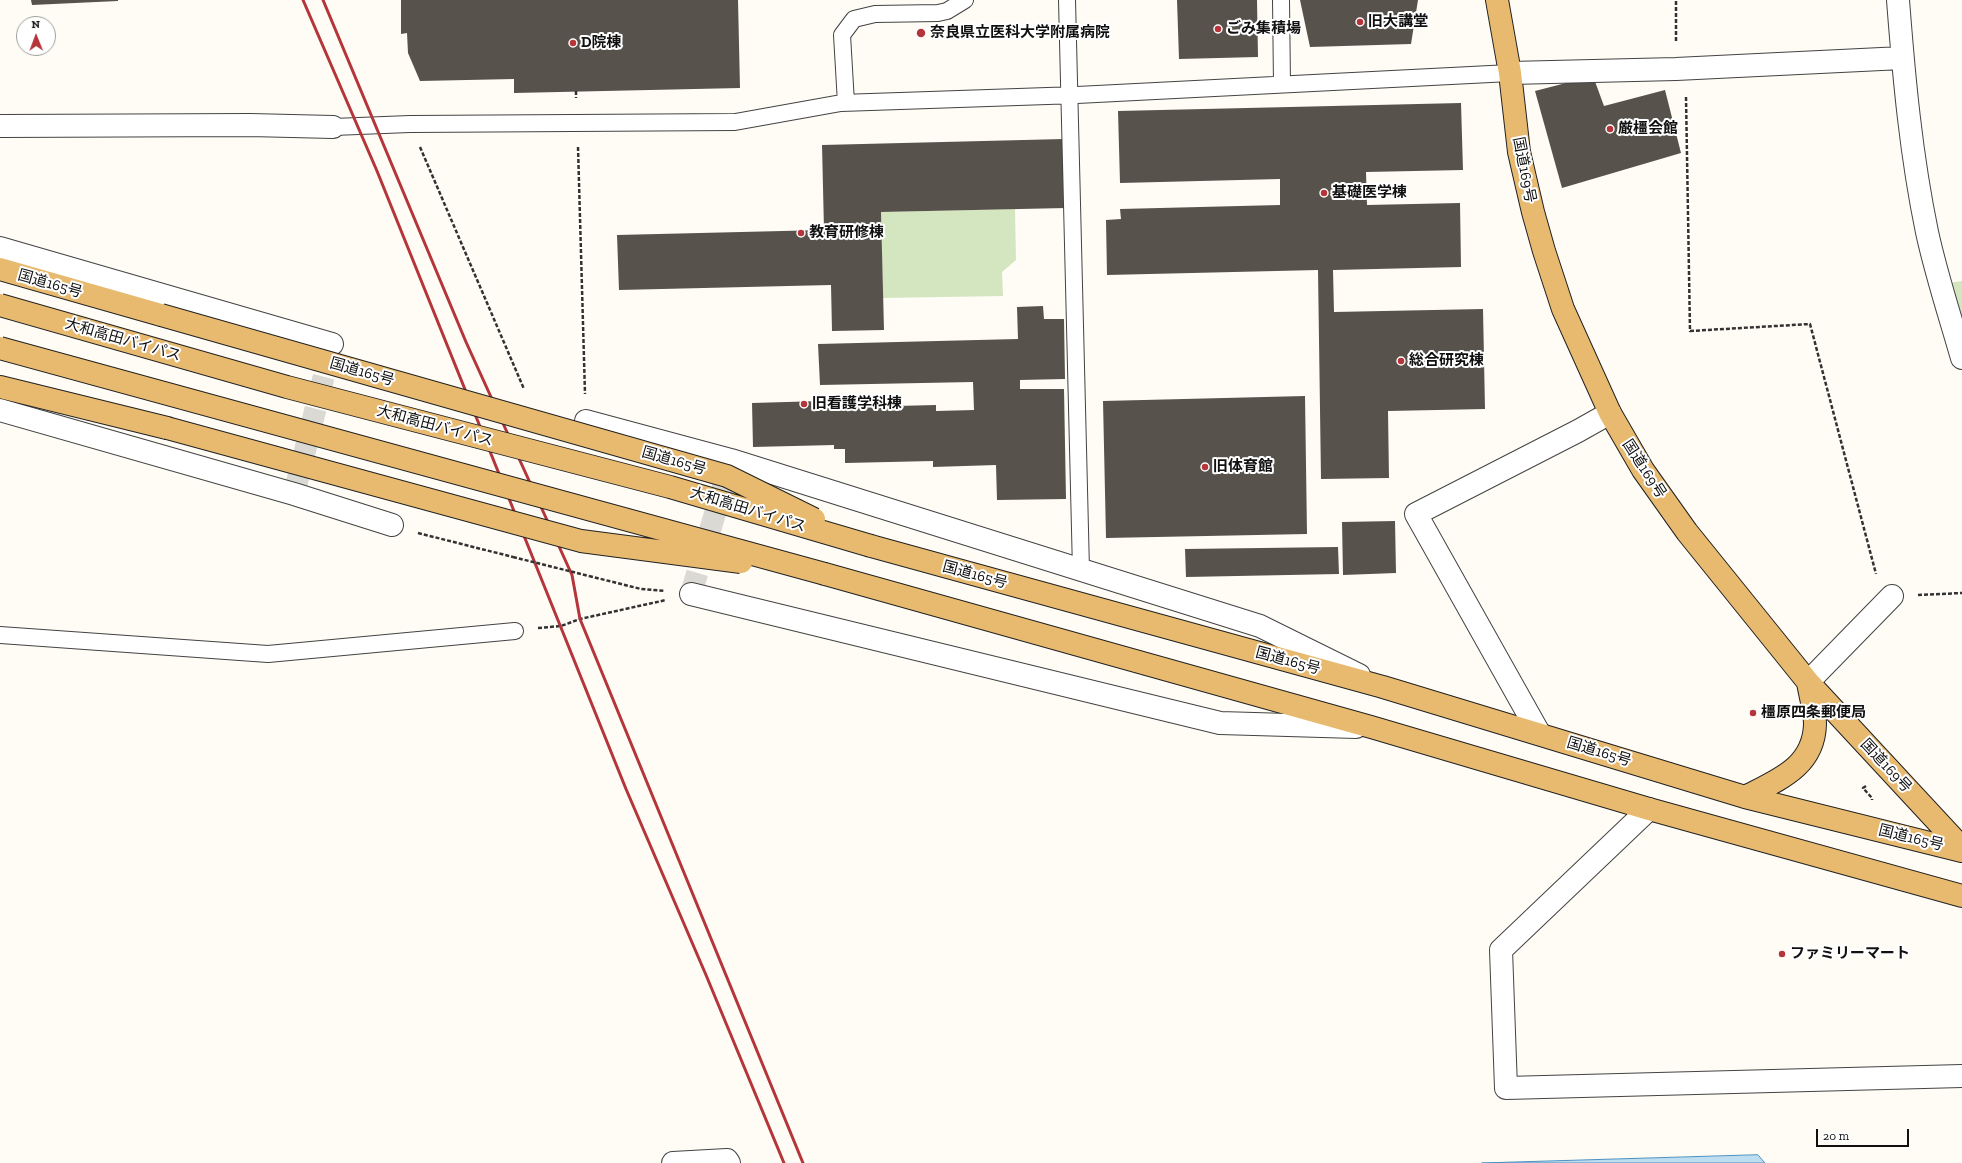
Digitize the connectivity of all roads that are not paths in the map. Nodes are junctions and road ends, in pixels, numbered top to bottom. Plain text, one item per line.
1 (965, 0) edge
2 (1067, 0) edge
3 (1281, 0) edge
4 (1498, 0) edge
5 (1898, 0) edge
6 (1902, 58) junction
7 (1510, 73) junction
8 (1282, 84) junction
9 (1069, 95) junction
10 (846, 103) junction
11 (0, 126) edge
12 (333, 127) joint
13 (0, 248) edge
14 (0, 270) edge
15 (0, 305) edge
16 (332, 344) dead end
17 (0, 348) edge
18 (1962, 358) edge
19 (0, 387) edge
20 (0, 410) edge
21 (1610, 413) junction
22 (586, 421) dead end
23 (392, 525) road end
24 (871, 546) junction
25 (1080, 570) junction
26 (825, 574) junction
27 (692, 594) road end
28 (1892, 596) road end
29 (515, 631) road end
30 (0, 635) edge
31 (1808, 682) junction
32 (1383, 687) junction
33 (1371, 727) junction
34 (1539, 733) junction
35 (1746, 797) junction
36 (1649, 809) junction
37 (1962, 850) edge
38 (1962, 896) edge
39 (1962, 1076) edge
40 (673, 1163) edge
41 (729, 1163) edge

1 - 10 lane
2 - 9 lane
3 - 8 lane
4 - 7 highway, 国道169号
5 - 6 street
6 - 7 street
6 - 18 street
7 - 8 lane
7 - 21 highway, 国道169号
8 - 9 lane
9 - 10 lane
9 - 25 lane
10 - 12 lane
11 - 12 street
13 - 16 street
14 - 24 highway, 国道165号, bridge
15 - 24 highway, 大和高田バイパス, bridge
17 - 26 highway, bridge
19 - 26 highway, bridge
20 - 23 street
21 - 31 highway, 国道169号
21 - 34 street
22 - 25 street
24 - 32 highway, 国道165号
25 - 32 street
26 - 33 highway
27 - 33 street
28 - 31 street
29 - 30 lane
31 - 35 highway
31 - 37 highway, 国道169号
32 - 34 highway, 国道165号
33 - 36 highway
34 - 35 highway, 国道165号
35 - 37 highway, 国道165号
36 - 38 highway
36 - 39 street
40 - 41 street

